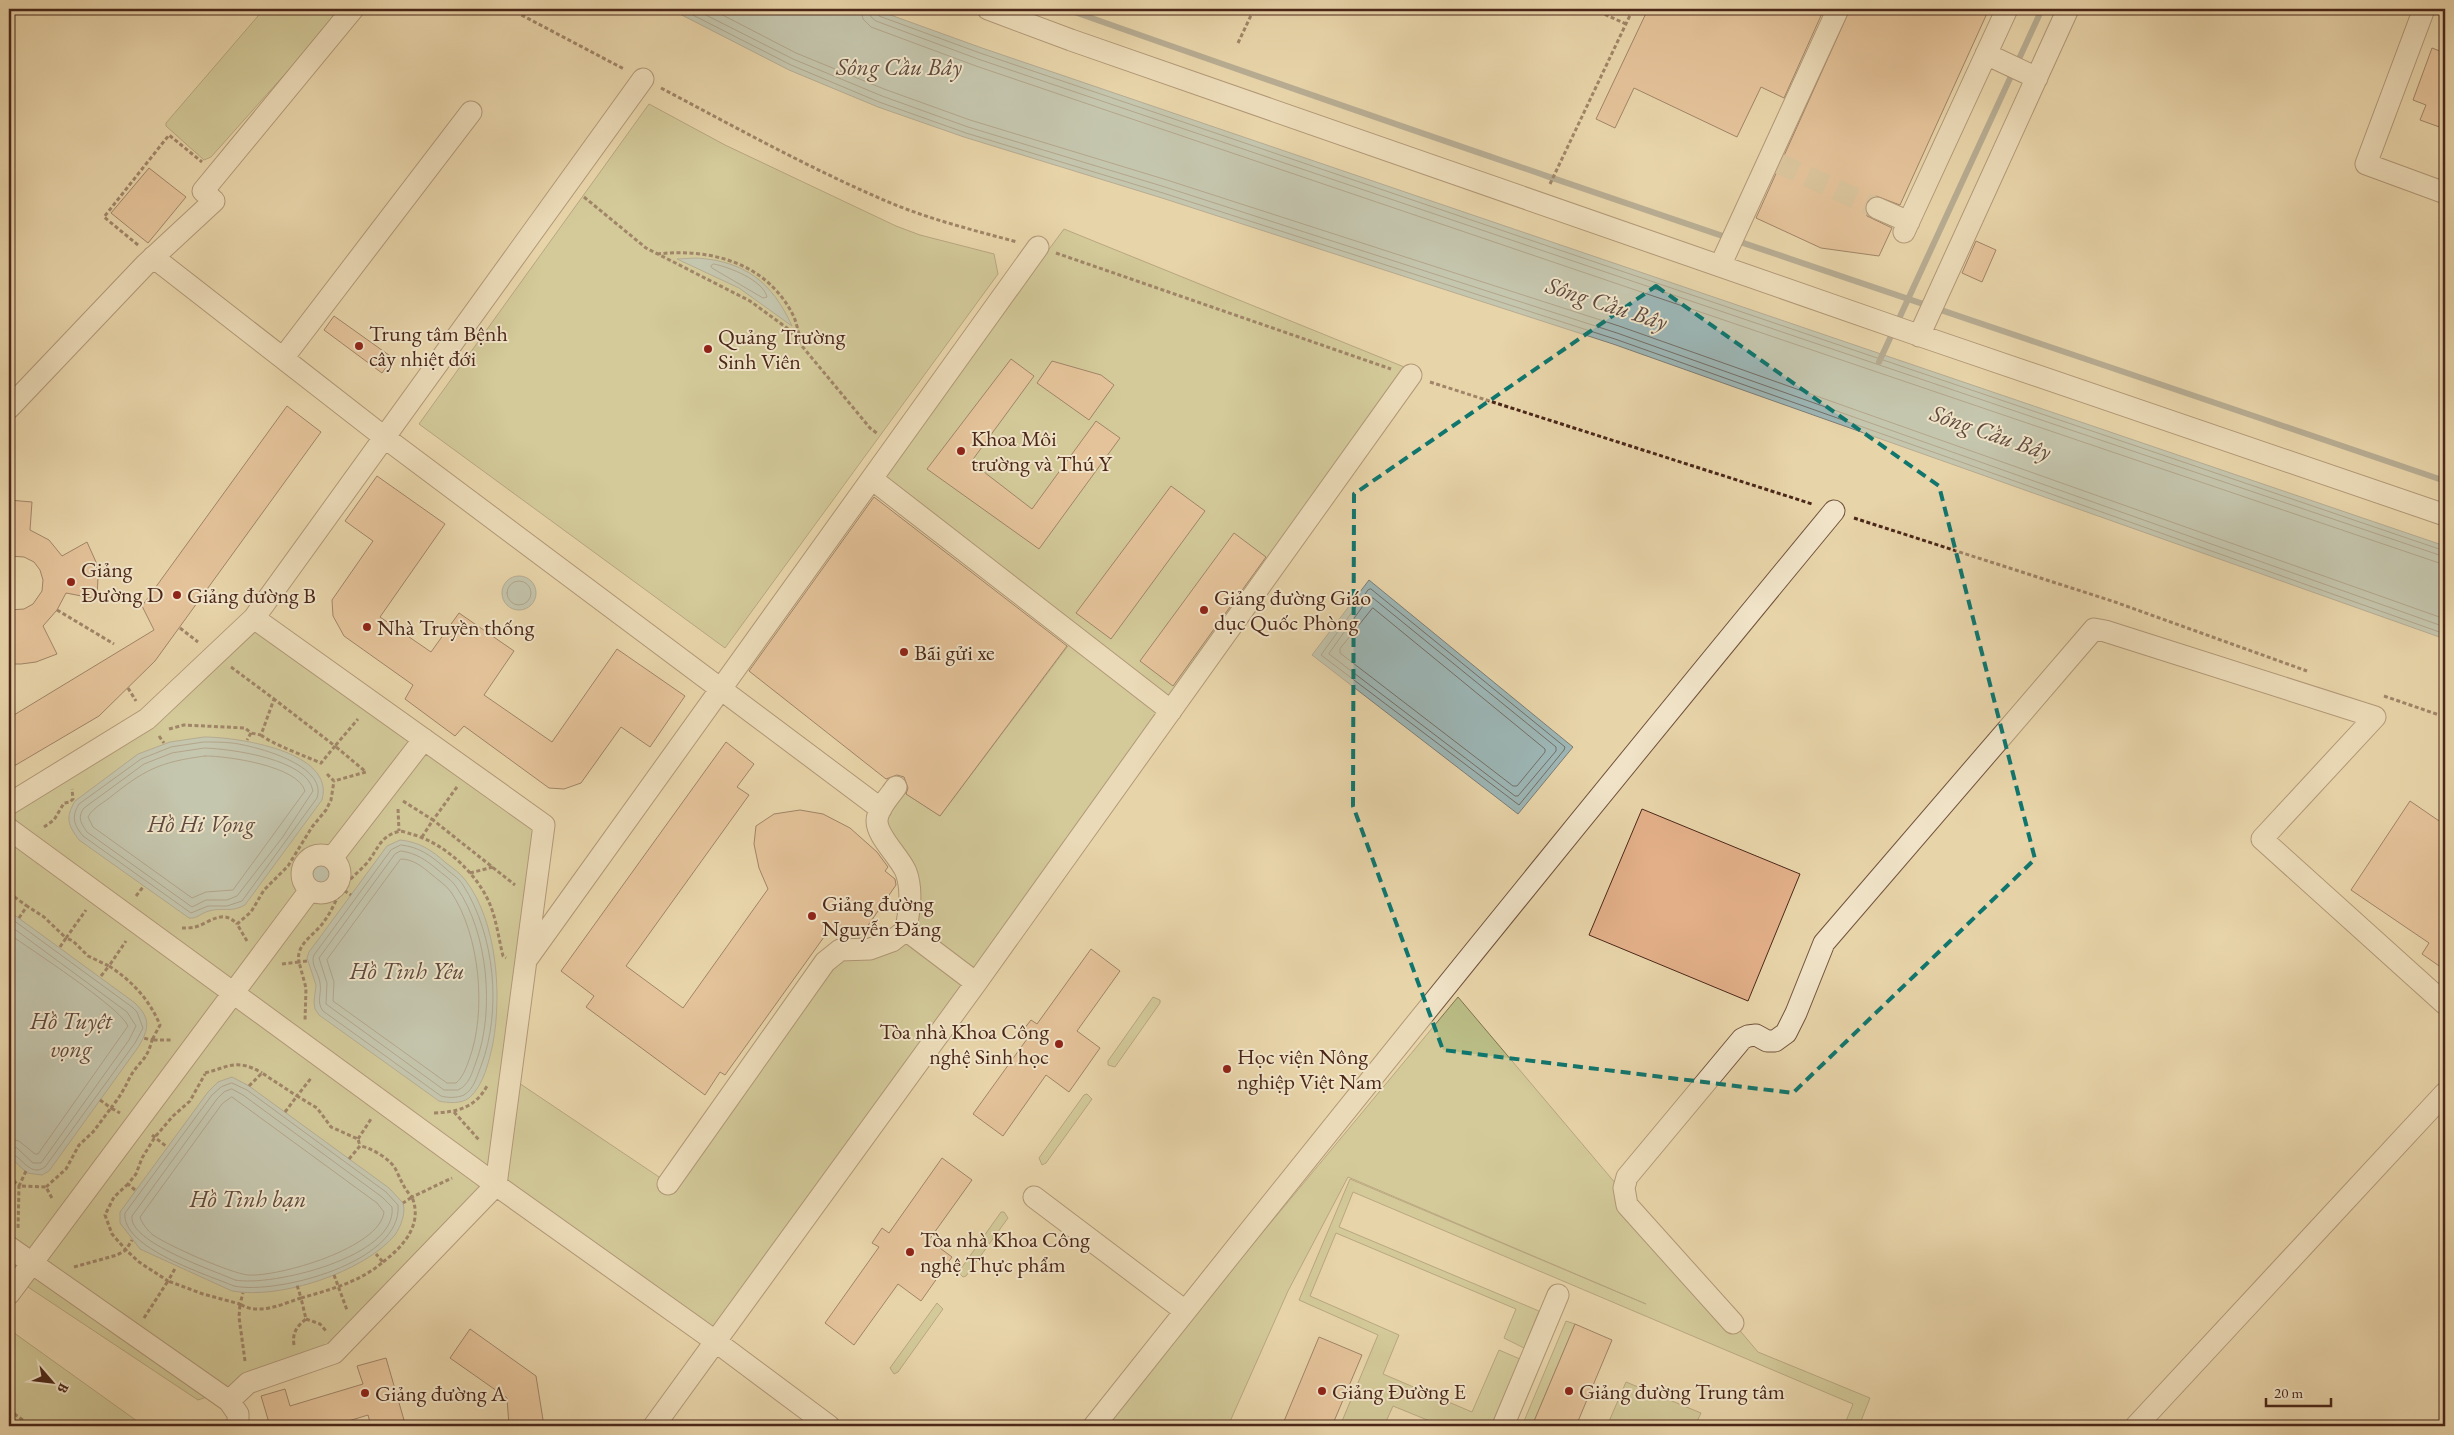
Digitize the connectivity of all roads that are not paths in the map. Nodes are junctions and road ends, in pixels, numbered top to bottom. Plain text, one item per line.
1 (353, 9) edge
2 (988, 9) edge
3 (1838, 9) edge
4 (2007, 9) edge
5 (2068, 9) edge
6 (2424, 9) edge
7 (1993, 58) junction
8 (2031, 76) junction
9 (643, 79) road end
10 (471, 112) dead end
11 (2445, 193) edge
12 (1877, 208) tunnel mouth
13 (1038, 247) road end
14 (153, 257) junction
15 (1722, 260) junction
16 (1921, 330) junction
17 (283, 358) junction
18 (1411, 376) road end
19 (9, 408) edge
20 (384, 437) junction
21 (872, 479) junction
22 (1834, 511) road end
23 (2445, 515) edge
24 (254, 618) junction
25 (721, 689) junction
26 (1171, 710) junction
27 (424, 739) junction
28 (896, 787) dead end
29 (9, 804) edge
30 (881, 809) junction
31 (9, 830) edge
32 (906, 930) junction
33 (525, 961) junction
34 (976, 983) junction
35 (233, 993) junction
36 (2445, 1004) edge
37 (2445, 1093) edge
38 (668, 1184) dead end
39 (496, 1185) junction
40 (1034, 1197) dead end
41 (26, 1260) edge
42 (9, 1294) edge
43 (1558, 1295) dead end
44 (1185, 1311) junction
45 (1733, 1323) dead end
46 (716, 1341) junction
47 (229, 1401) junction
48 (238, 1426) edge
49 (654, 1426) edge
50 (829, 1426) edge
51 (1094, 1426) edge
52 (1503, 1426) edge
53 (2136, 1426) edge

1 - 14 street
2 - 15 street
3 - 15 street
4 - 7 street
5 - 8 street
6 - 11 street
7 - 8 street
7 - 12 street
8 - 16 street
9 - 20 street
10 - 17 street
13 - 21 street
14 - 17 street
14 - 19 street
15 - 16 street
16 - 23 street
17 - 20 street
18 - 26 street
20 - 24 street
20 - 25 street
21 - 25 street
21 - 26 street
22 - 44 street
24 - 27 street
24 - 29 street
25 - 30 street
25 - 33 street
26 - 34 street
27 - 33 street
27 - 35 street
28 - 30 street
30 - 32 street
31 - 35 street
32 - 34 street
32 - 38 street
33 - 39 street
34 - 46 street
35 - 39 street
35 - 41 street
36 - 45 street
37 - 53 street
39 - 46 street
39 - 47 street
40 - 44 street
41 - 42 street
41 - 47 street
43 - 52 street
44 - 51 street
46 - 49 street
46 - 50 street
47 - 48 street

